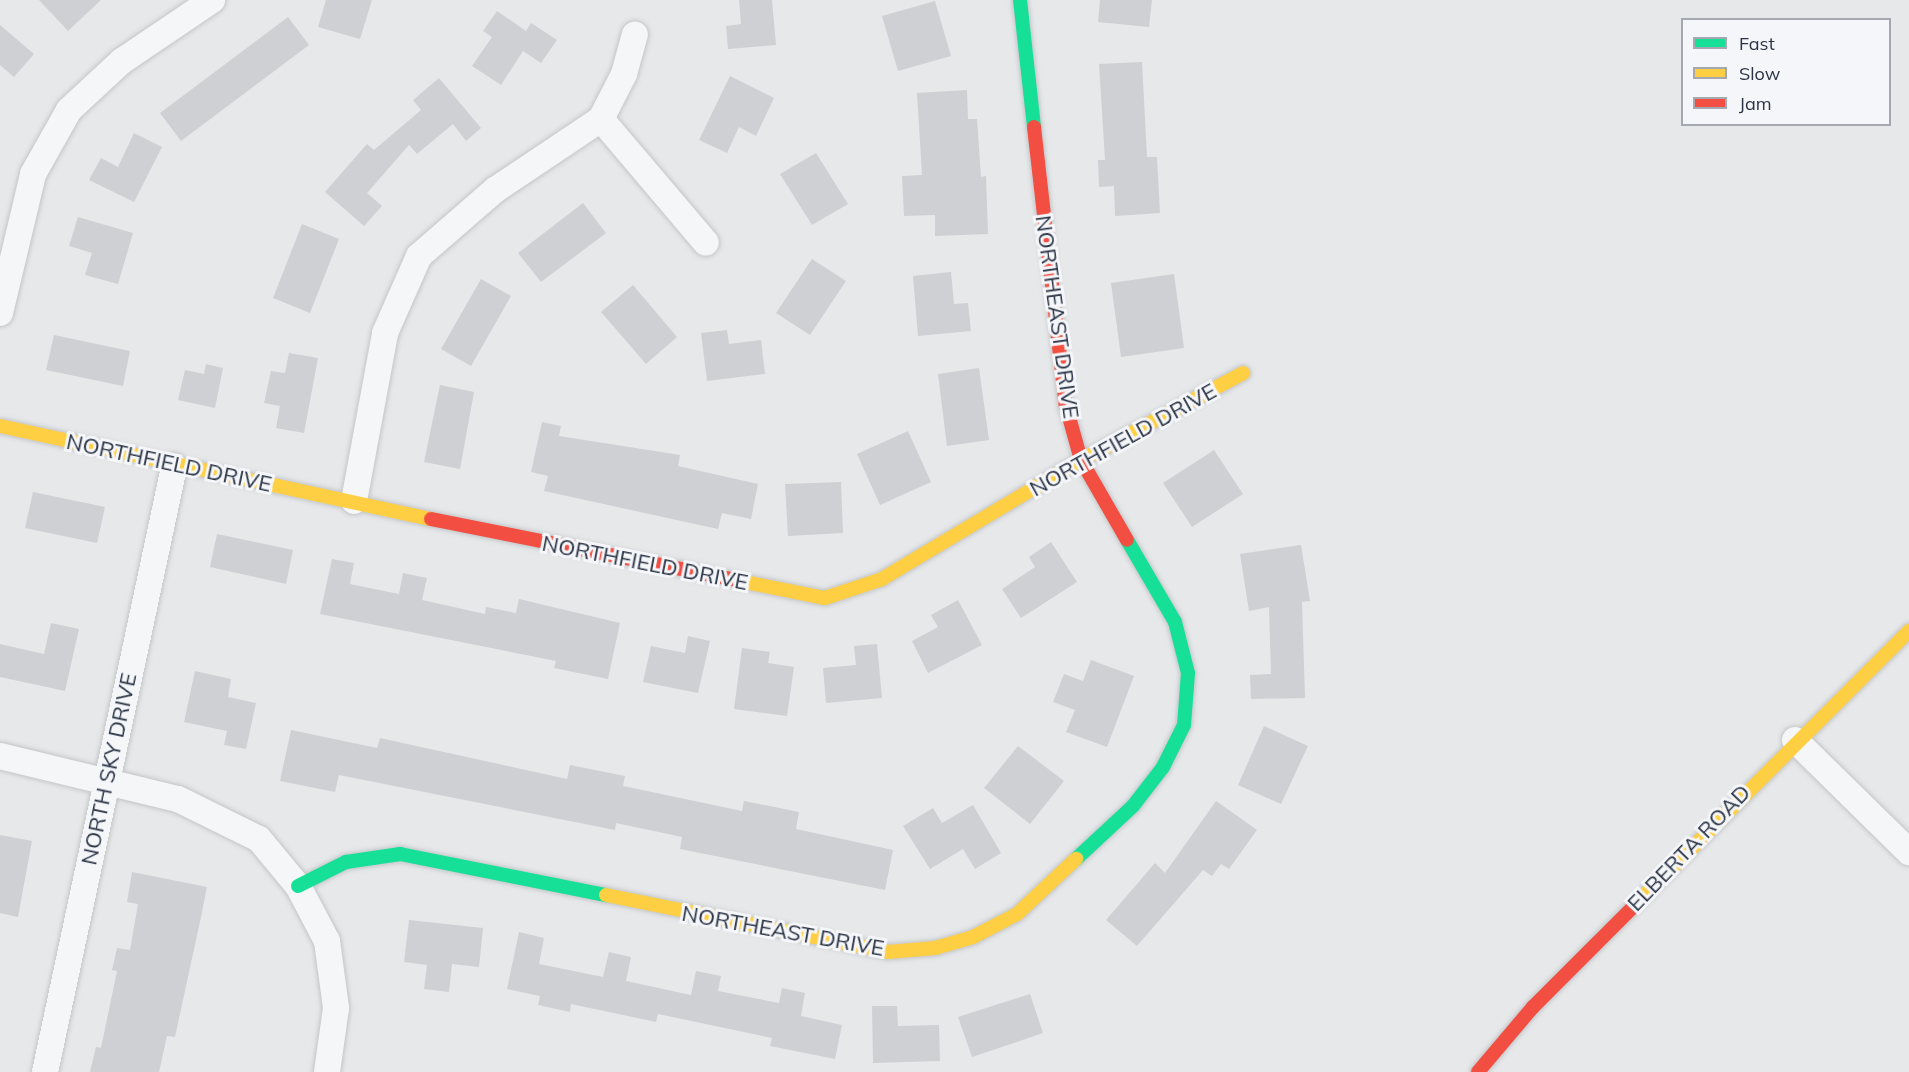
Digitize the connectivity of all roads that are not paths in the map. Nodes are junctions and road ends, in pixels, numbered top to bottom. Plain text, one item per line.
1 (212, 0) edge
2 (1020, 0) edge
3 (634, 34) dead end
4 (601, 119) junction
5 (706, 243) dead end
6 (0, 313) edge
7 (1243, 373) dead end
8 (0, 426) edge
9 (1081, 460) junction
10 (174, 467) junction
11 (354, 501) junction
12 (1909, 631) edge
13 (1795, 740) junction
14 (0, 756) edge
15 (106, 778) junction
16 (1909, 852) edge
17 (298, 886) junction
18 (45, 1072) edge
19 (327, 1072) edge
20 (1478, 1072) edge

1 - 6 street
2 - 9 street, NORTHEAST DRIVE
3 - 4 street
4 - 5 street
4 - 11 street
7 - 9 street, NORTHFIELD DRIVE
8 - 10 street, NORTHFIELD DRIVE
9 - 11 street, NORTHFIELD DRIVE
9 - 17 street, NORTHEAST DRIVE
10 - 11 street, NORTHFIELD DRIVE
10 - 15 street, NORTH SKY DRIVE
12 - 13 street, ELBERTA ROAD
13 - 16 street
13 - 20 street, ELBERTA ROAD
14 - 15 street
15 - 17 street
15 - 18 street, NORTH SKY DRIVE
17 - 19 street

